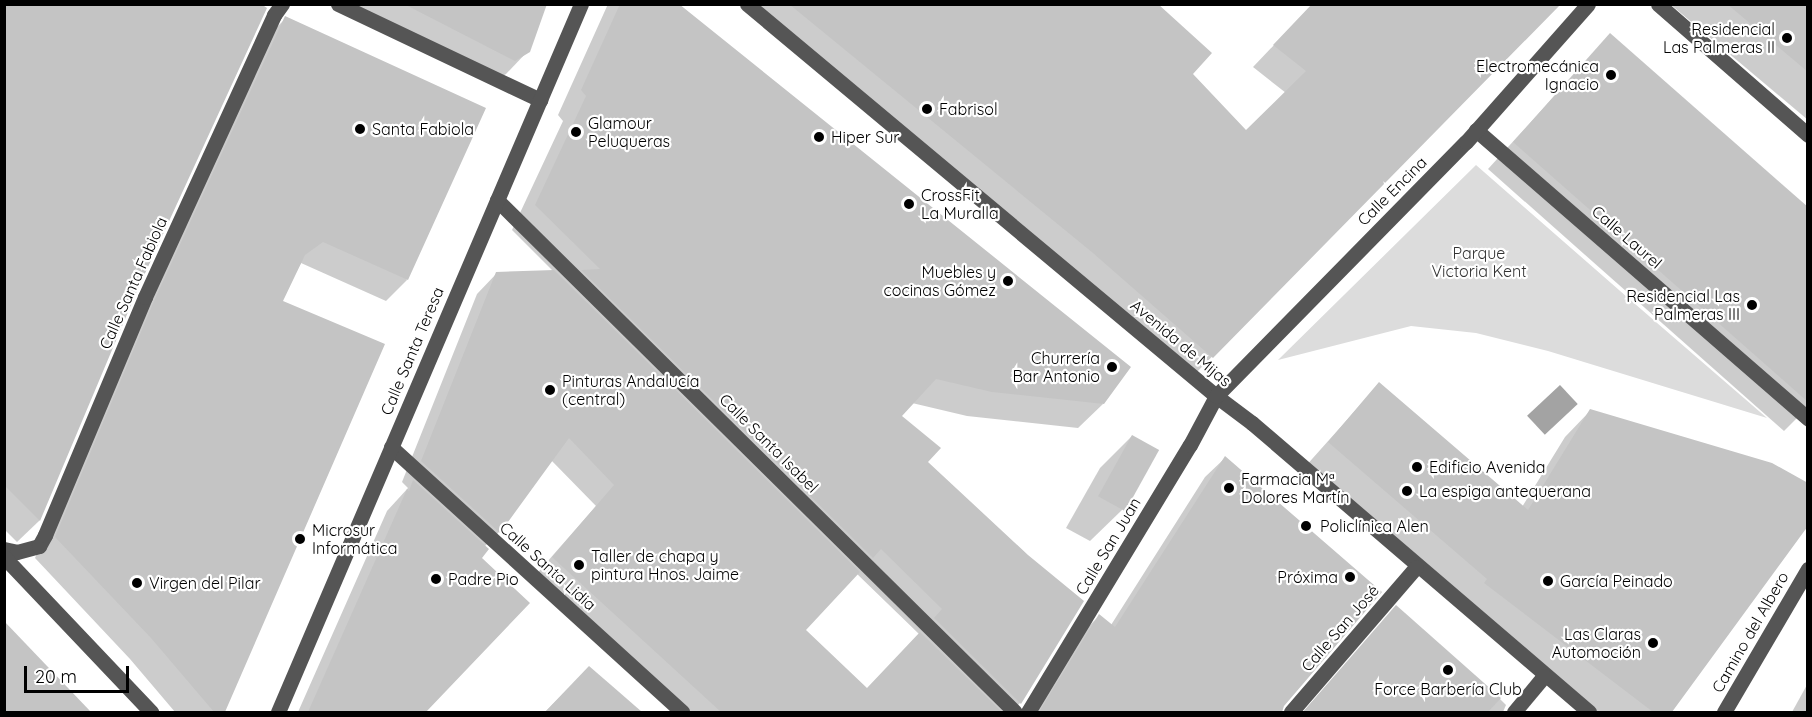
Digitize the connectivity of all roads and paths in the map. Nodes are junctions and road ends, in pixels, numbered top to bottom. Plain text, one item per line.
1 (282, 4) edge
2 (338, 4) edge
3 (581, 4) edge
4 (747, 4) edge
5 (1588, 4) edge
6 (1658, 4) edge
7 (540, 100) junction
8 (1476, 130) junction
9 (1808, 135) edge
10 (497, 200) junction
11 (1216, 396) junction
12 (1808, 419) edge
13 (391, 447) junction
14 (4, 549) edge
15 (4, 557) edge
16 (1416, 567) junction
17 (1808, 569) edge
18 (1544, 676) junction
19 (151, 712) edge
20 (278, 712) edge
21 (682, 712) edge
22 (1015, 712) edge
23 (1028, 712) edge
24 (1291, 712) edge
25 (1514, 712) edge
26 (1589, 712) edge
27 (1724, 712) edge

1 - 14 street, Calle Santa Fabiola
2 - 7 street
3 - 7 street, Calle Santa Teresa
4 - 11 street, Avenida de Mijas
5 - 8 street, Calle Encina
6 - 9 street
7 - 10 street, Calle Santa Teresa
8 - 11 street, Calle Encina
8 - 12 street, Calle Laurel
10 - 13 street, Calle Santa Teresa
10 - 22 street, Calle Santa Isabel
11 - 16 street, Avenida de Mijas
11 - 23 street, Calle San Juan
13 - 20 street, Calle Santa Teresa
13 - 21 street, Calle Santa Lidia
15 - 19 street
16 - 18 street, Avenida de Mijas
16 - 24 street, Calle San José
17 - 27 street, Camino del Albero
18 - 25 street
18 - 26 street, Avenida de Mijas

